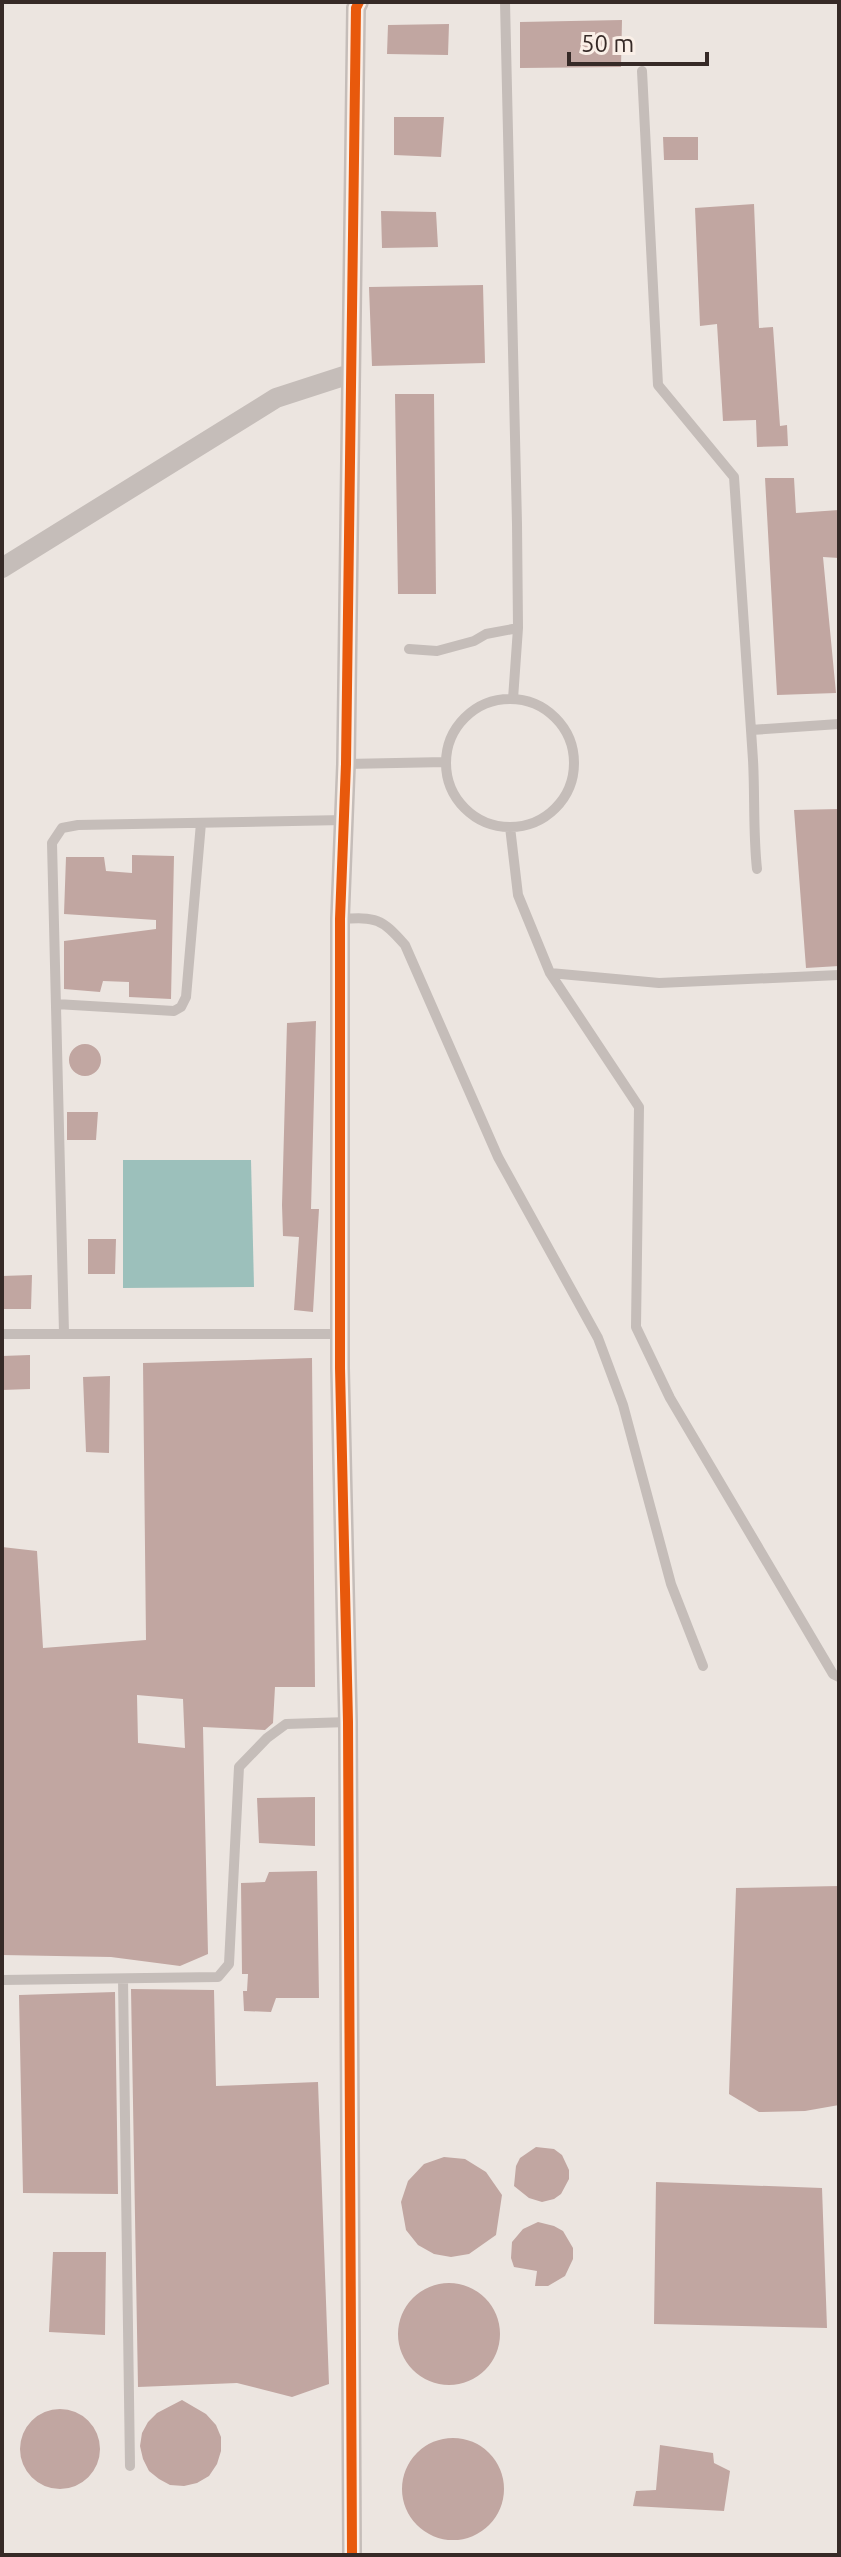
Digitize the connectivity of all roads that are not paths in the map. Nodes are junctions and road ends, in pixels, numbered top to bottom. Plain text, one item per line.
1 (359, 2) edge
2 (505, 2) edge
3 (642, 71) dead end
4 (350, 374) junction
5 (2, 568) edge
6 (518, 628) junction
7 (409, 649) dead end
8 (513, 699) junction
9 (839, 724) edge
10 (751, 730) junction
11 (446, 762) junction
12 (346, 764) junction
13 (344, 820) junction
14 (201, 823) junction
15 (510, 827) junction
16 (757, 869) dead end
17 (340, 919) junction
18 (550, 973) junction
19 (839, 975) edge
20 (56, 1004) junction
21 (64, 1333) junction
22 (2, 1334) edge
23 (340, 1334) junction
24 (703, 1666) dead end
25 (839, 1677) edge
26 (348, 1722) junction
27 (123, 1979) junction
28 (2, 1980) edge
29 (130, 2466) dead end
30 (352, 2555) edge

1 - 4 street
2 - 6 lane
3 - 10 lane
4 - 5 street
4 - 12 street
6 - 7 lane
6 - 8 lane
8 - 11 lane
8 - 15 lane
9 - 10 lane
10 - 16 lane
11 - 12 lane
11 - 15 lane
12 - 13 street
13 - 14 lane
13 - 17 street
14 - 20 lane
14 - 20 lane
15 - 18 lane
17 - 23 street
17 - 24 lane
18 - 19 lane
18 - 25 lane
20 - 21 lane
21 - 22 lane
21 - 23 lane
23 - 26 street
26 - 27 lane
26 - 30 street
27 - 28 lane
27 - 29 lane

